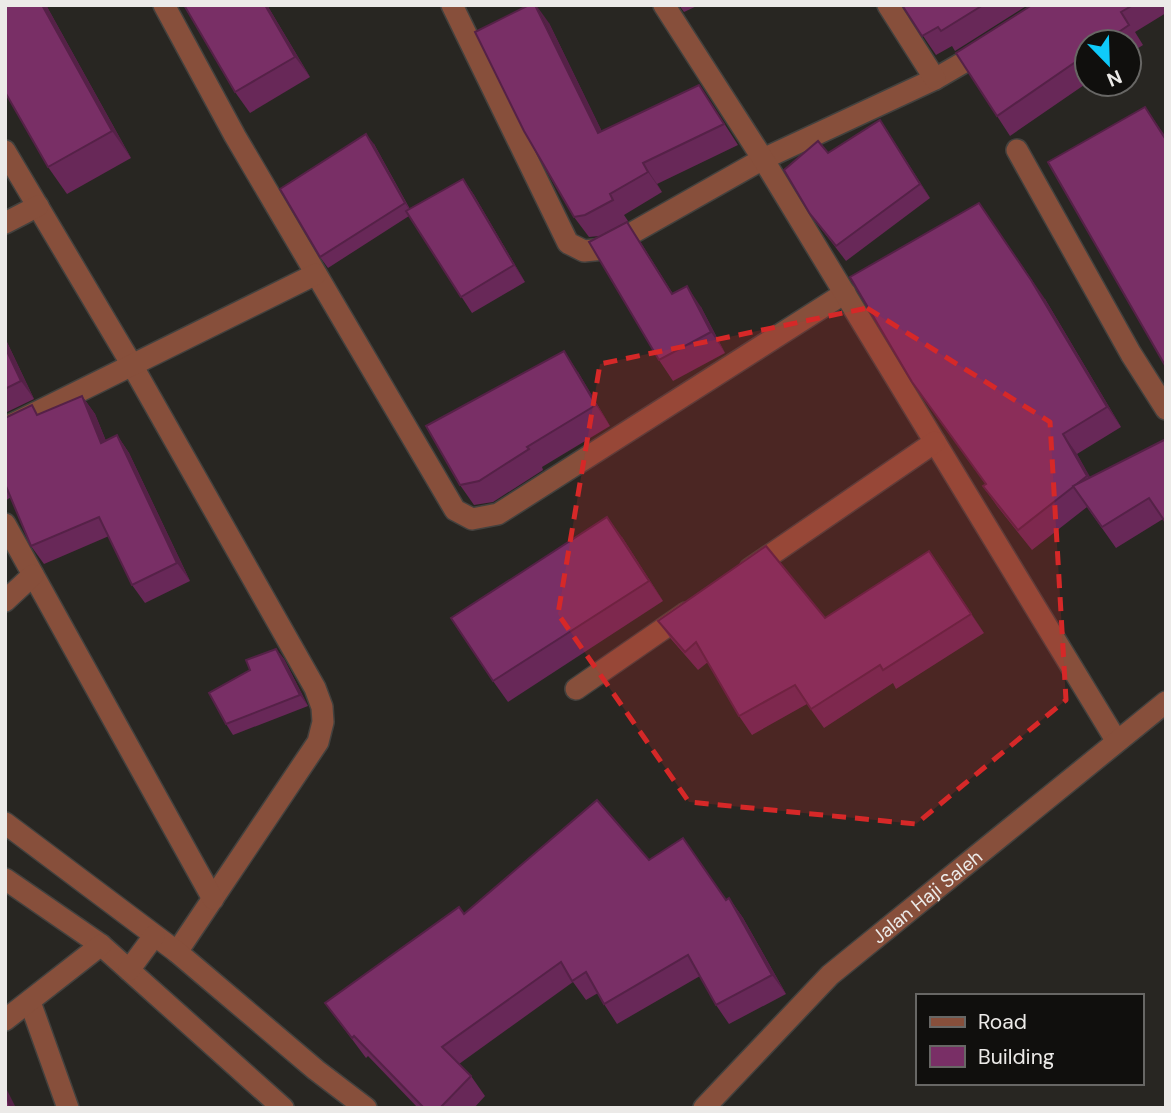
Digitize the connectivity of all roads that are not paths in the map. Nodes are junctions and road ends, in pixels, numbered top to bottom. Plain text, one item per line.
1 (164, 5) edge
2 (452, 5) edge
3 (664, 5) edge
4 (888, 5) edge
5 (1001, 39) edge
6 (935, 79) junction
7 (1017, 150) dead end
8 (5, 151) edge
9 (763, 159) junction
10 (38, 206) junction
11 (5, 223) edge
12 (316, 274) junction
13 (845, 293) junction
14 (132, 365) junction
15 (1166, 409) edge
16 (5, 428) edge
17 (935, 442) junction
18 (5, 524) edge
19 (33, 575) junction
20 (736, 579) edge
21 (5, 601) edge
22 (702, 602) edge
23 (576, 689) dead end
24 (1166, 702) edge
25 (1116, 740) junction
26 (5, 823) edge
27 (5, 879) edge
28 (213, 900) junction
29 (153, 938) junction
30 (101, 945) junction
31 (177, 953) junction
32 (134, 964) junction
33 (30, 1002) junction
34 (5, 1020) edge
35 (68, 1108) edge
36 (283, 1108) edge
37 (366, 1108) edge
38 (704, 1108) edge

1 - 12 street
2 - 9 street
3 - 9 street
4 - 6 street
5 - 6 street
6 - 9 street
7 - 15 street
8 - 10 street
9 - 13 street
10 - 11 street
10 - 14 street
12 - 13 street
12 - 14 street
13 - 17 street
14 - 16 street
14 - 28 street
17 - 20 street
17 - 25 street
18 - 19 street
19 - 21 street
19 - 28 street
22 - 23 street
24 - 25 street, Jalan Haji Saleh
25 - 38 street, Jalan Haji Saleh
26 - 29 street
27 - 30 street
28 - 31 street
29 - 31 street
29 - 32 street
30 - 32 street
30 - 33 street
31 - 37 street
32 - 36 street
33 - 34 street
33 - 35 street

